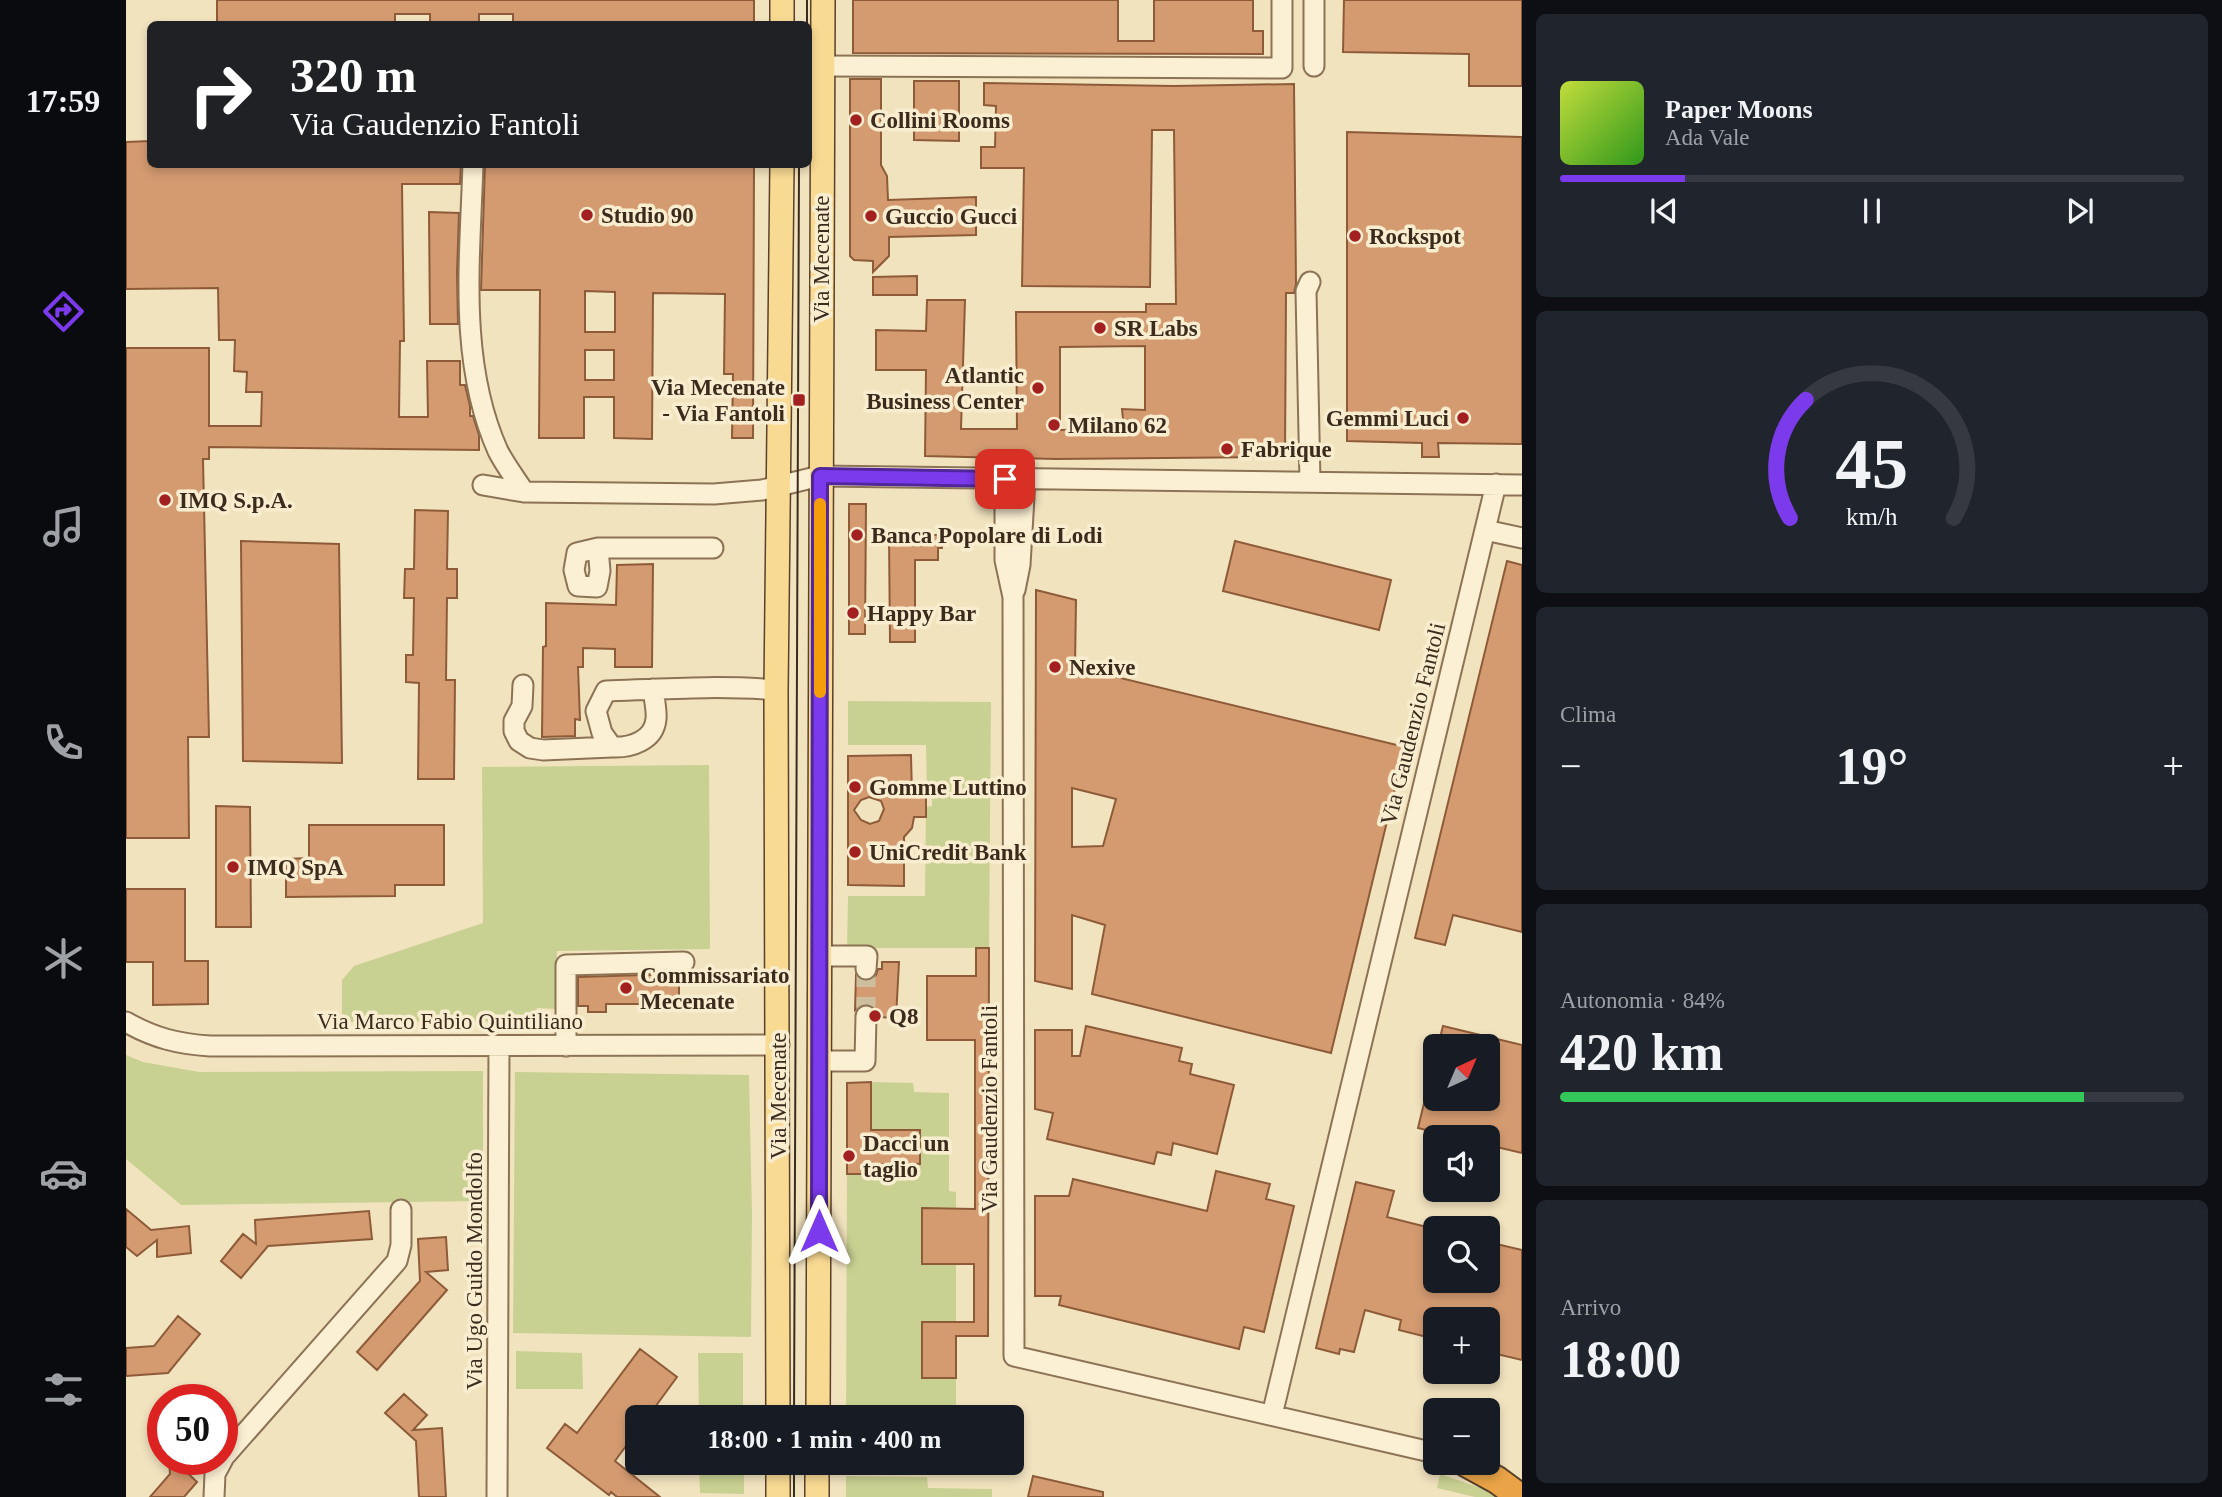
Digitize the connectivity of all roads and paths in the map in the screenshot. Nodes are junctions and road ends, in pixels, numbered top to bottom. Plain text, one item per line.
1 (782, 0) edge
2 (823, 0) edge
3 (1282, 0) edge
4 (1314, 0) edge
5 (782, 21) edge
6 (822, 66) junction
7 (1314, 66) dead end
8 (473, 168) edge
9 (782, 168) edge
10 (1307, 285) dead end
11 (820, 476) junction
12 (1005, 479) junction
13 (1025, 480) junction
14 (1310, 482) junction
15 (1496, 484) junction
16 (483, 485) dead end
17 (1522, 485) edge
18 (778, 486) junction
19 (524, 492) junction
20 (1485, 530) junction
21 (1522, 538) edge
22 (598, 548) dead end
23 (713, 548) dead end
24 (1013, 597) junction
25 (523, 685) dead end
26 (653, 690) junction
27 (776, 690) junction
28 (612, 747) junction
29 (820, 956) junction
30 (684, 962) dead end
31 (866, 962) dead end
32 (866, 1017) tunnel mouth
33 (126, 1022) edge
34 (779, 1045) junction
35 (499, 1046) junction
36 (566, 1046) junction
37 (820, 1061) junction
38 (401, 1210) dead end
39 (778, 1405) edge
40 (818, 1405) edge
41 (1272, 1415) junction
42 (1423, 1449) edge
43 (1500, 1470) edge
44 (778, 1475) edge
45 (817, 1475) edge
46 (1488, 1475) edge
47 (1522, 1477) edge
48 (214, 1497) edge
49 (497, 1497) edge
50 (778, 1497) edge
51 (817, 1497) edge
52 (1520, 1497) edge

1 - 5 main road
2 - 6 main road, Via Mecenate
3 - 6 street
4 - 7 street
6 - 11 main road, Via Mecenate
8 - 19 street
9 - 18 main road, Via Mecenate
10 - 14 street
11 - 12 street
11 - 18 street
11 - 29 main road, Via Mecenate
12 - 13 street
12 - 24 street, Via Gaudenzio Fantoli
13 - 14 street
13 - 24 street, Via Gaudenzio Fantoli
14 - 15 street
15 - 17 street
15 - 20 street, Via Gaudenzio Fantoli
16 - 19 street
18 - 19 street
18 - 27 main road, Via Mecenate
20 - 21 street
20 - 41 street, Via Gaudenzio Fantoli
22 - 23 street
24 - 41 street, Via Gaudenzio Fantoli
25 - 28 street
26 - 27 street
26 - 28 street
26 - 28 street
27 - 34 main road, Via Mecenate
29 - 31 street
29 - 37 main road, Via Mecenate
30 - 36 street
32 - 37 street
33 - 35 street, Via Marco Fabio Quintiliano
34 - 36 street, Via Marco Fabio Quintiliano
34 - 39 main road, Via Mecenate
35 - 36 street, Via Marco Fabio Quintiliano
35 - 49 street, Via Ugo Guido Mondolfo
37 - 40 main road, Via Mecenate
38 - 48 street
41 - 42 street, Via Gaudenzio Fantoli
43 - 47 highway
44 - 50 main road
45 - 51 main road
46 - 52 highway

